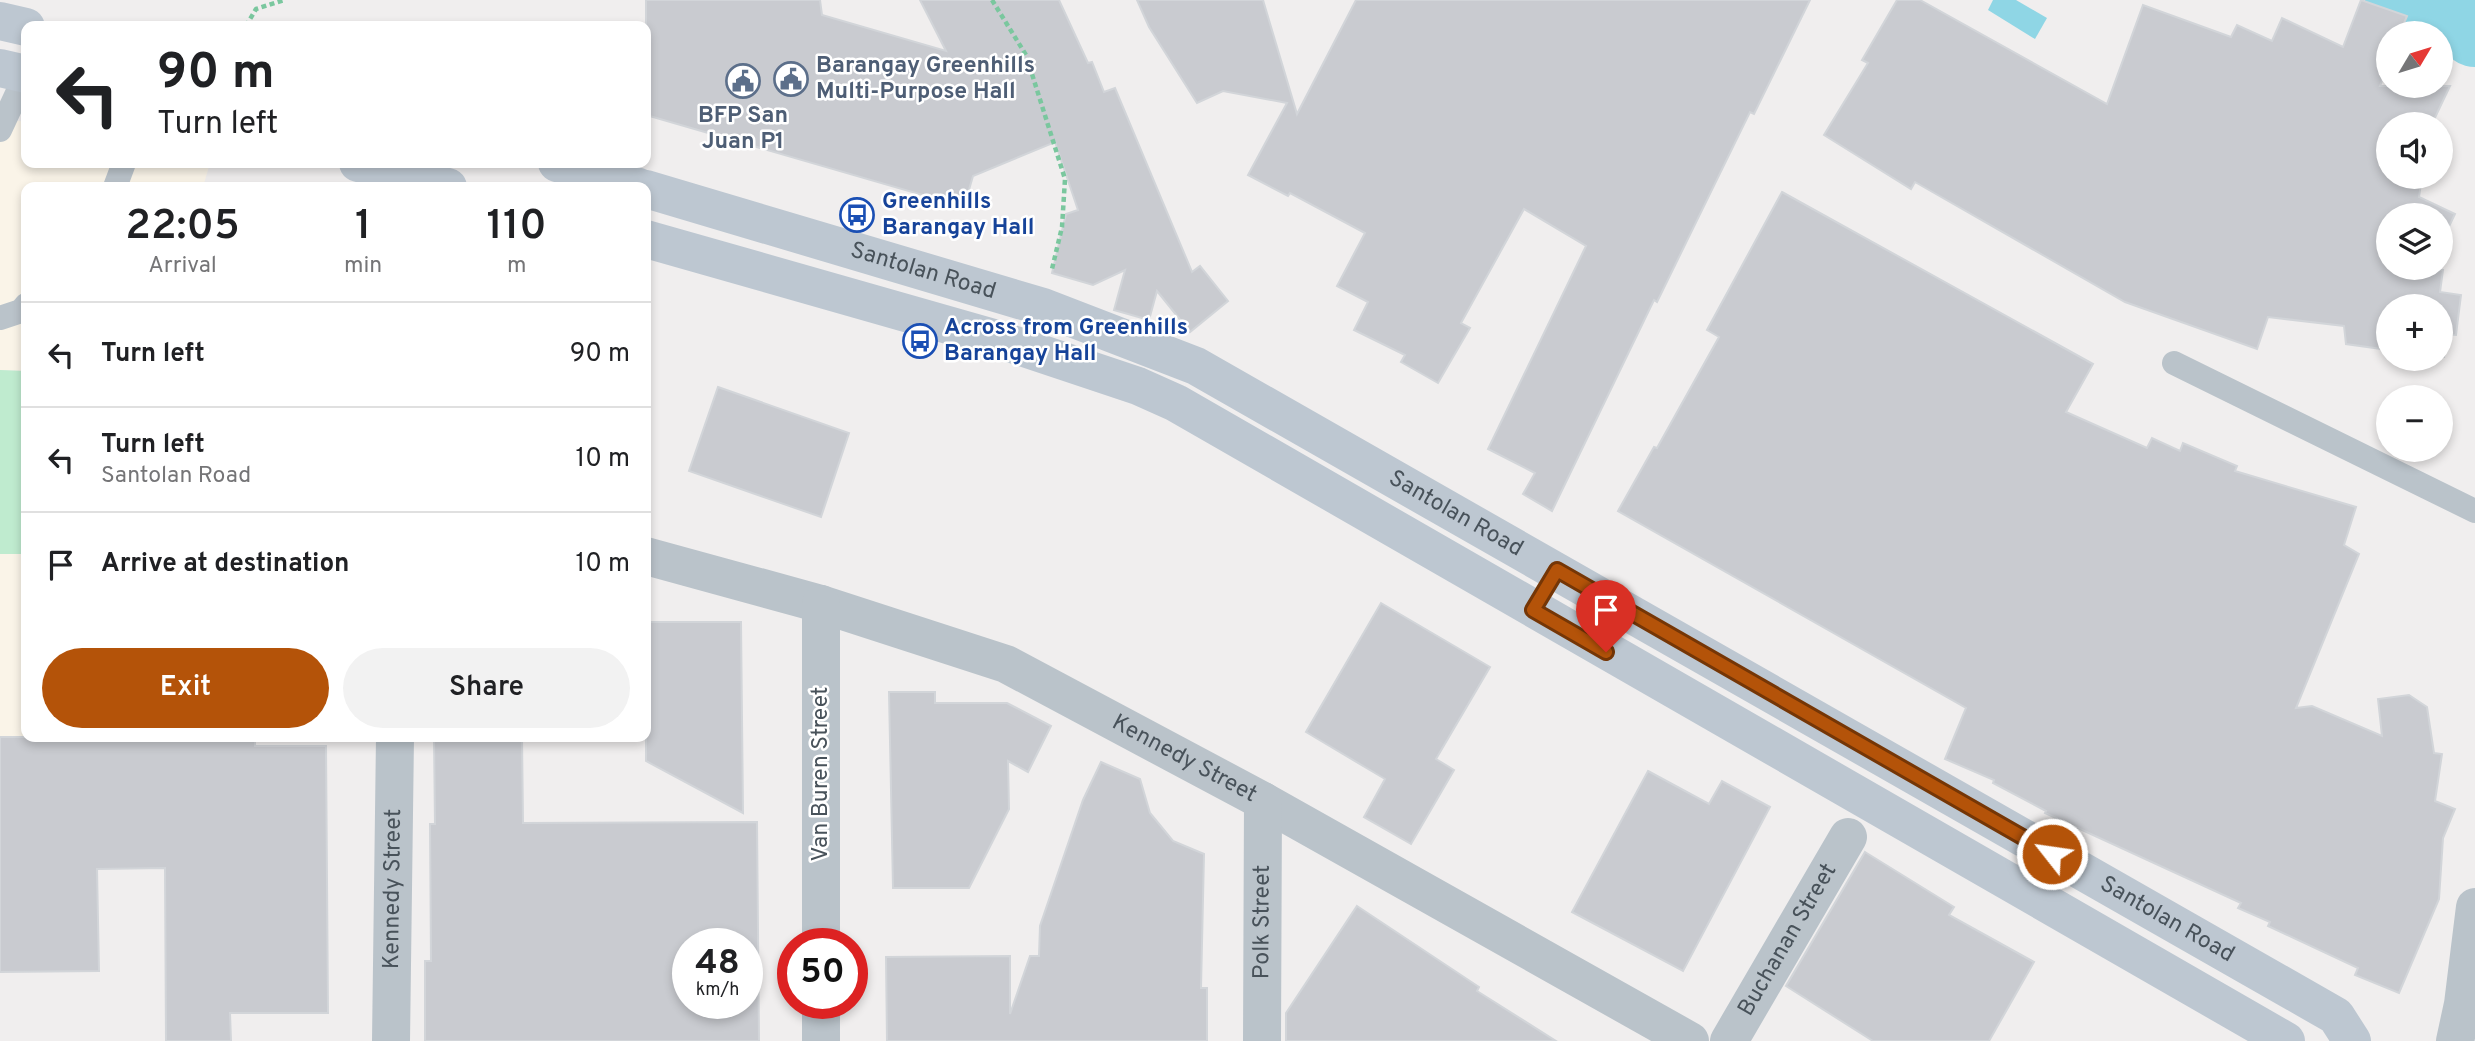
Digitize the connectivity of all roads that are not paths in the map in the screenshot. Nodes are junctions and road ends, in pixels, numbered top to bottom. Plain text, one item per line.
1 (0, 20) edge
2 (21, 26) edge
3 (0, 68) edge
4 (21, 73) edge
5 (21, 85) edge
6 (0, 130) edge
7 (377, 168) edge
8 (574, 168) edge
9 (429, 182) edge
10 (622, 182) edge
11 (651, 190) edge
12 (651, 240) edge
13 (21, 310) edge
14 (0, 318) edge
15 (2174, 363) dead end
16 (2475, 511) edge
17 (651, 557) edge
18 (1557, 570) junction
19 (821, 604) junction
20 (1533, 610) junction
21 (396, 742) edge
22 (1263, 802) junction
23 (1848, 837) dead end
24 (2475, 907) edge
25 (821, 928) edge
26 (821, 1019) edge
27 (391, 1041) edge
28 (821, 1041) edge
29 (1262, 1041) edge
30 (1690, 1041) edge
31 (1730, 1041) edge
32 (2286, 1041) edge
33 (2352, 1041) edge
34 (2455, 1041) edge

1 - 2 main road
3 - 4 main road
5 - 6 lane
7 - 9 main road
8 - 10 main road
11 - 18 main road, Santolan Road
12 - 20 main road, Santolan Road
13 - 14 lane
15 - 16 lane
17 - 19 street, Kennedy Street
18 - 20 lane
18 - 33 main road, Santolan Road
19 - 22 street, Kennedy Street
19 - 25 street, Van Buren Street
20 - 32 main road, Santolan Road
21 - 27 street, Kennedy Street
22 - 29 street, Polk Street
22 - 30 street, Kennedy Street
23 - 31 street, Buchanan Street
24 - 34 street
26 - 28 street

